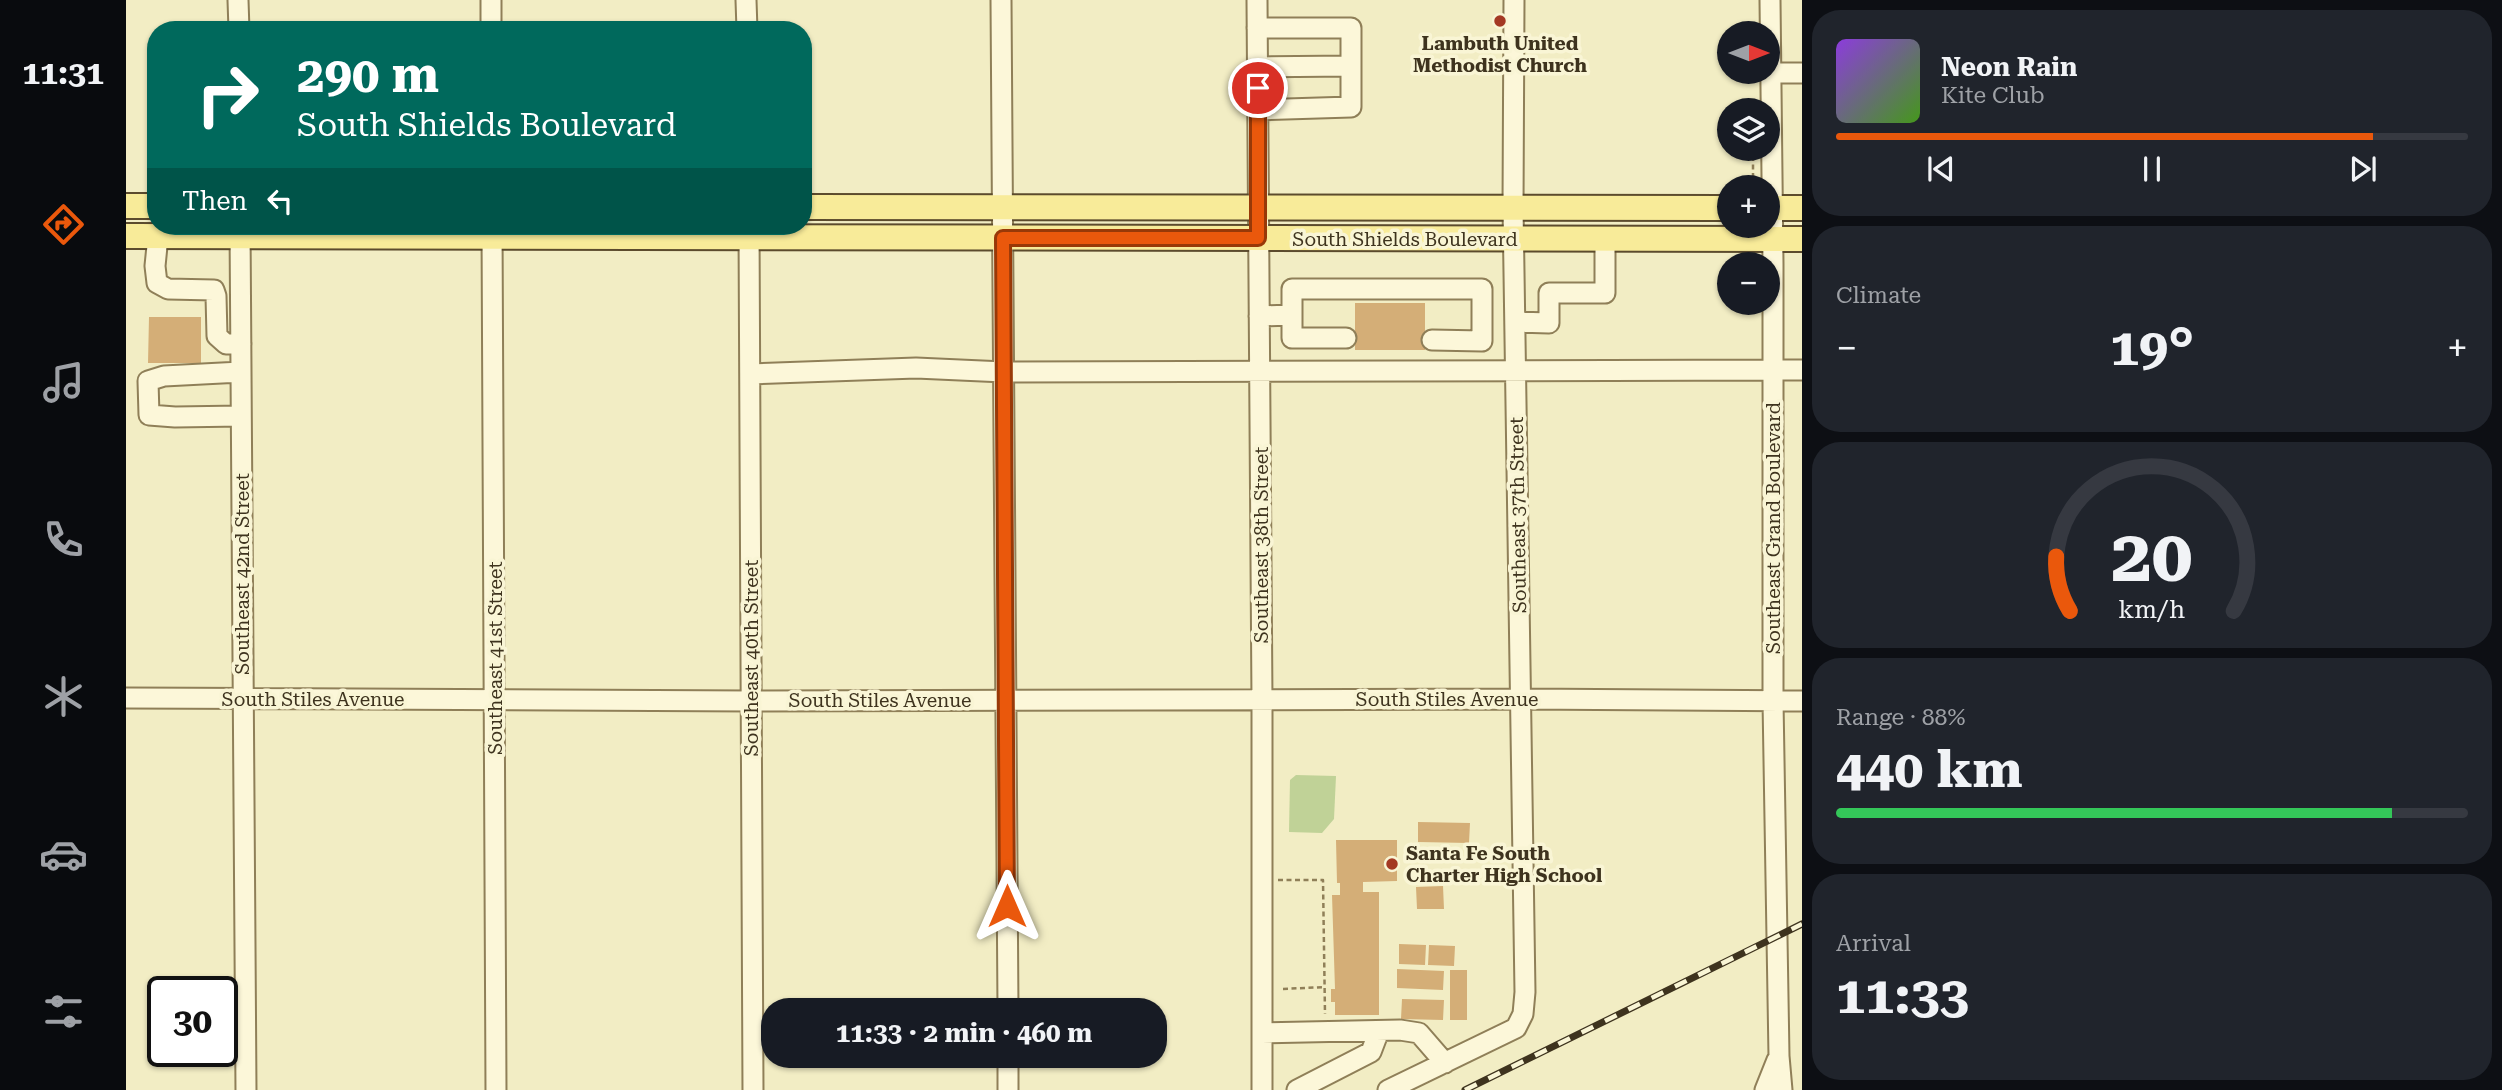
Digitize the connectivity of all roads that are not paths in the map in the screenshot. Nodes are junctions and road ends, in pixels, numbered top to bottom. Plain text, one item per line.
1 (238, 0) edge
2 (491, 0) edge
3 (746, 0) edge
4 (1001, 0) edge
5 (1257, 0) edge
6 (1514, 0) edge
7 (1770, 0) edge
8 (239, 21) edge
9 (491, 21) edge
10 (747, 21) edge
11 (1770, 21) edge
12 (1257, 28) junction
13 (1351, 66) junction
14 (1258, 67) junction
15 (1780, 73) edge
16 (1802, 73) edge
17 (1771, 84) edge
18 (1258, 110) junction
19 (1770, 175) edge
20 (126, 206) edge
21 (147, 206) edge
22 (812, 207) edge
23 (1002, 207) junction
24 (1259, 207) junction
25 (1513, 207) junction
26 (1717, 208) edge
27 (1780, 208) edge
28 (1802, 208) edge
29 (812, 233) edge
30 (174, 235) edge
31 (240, 235) edge
32 (492, 235) edge
33 (749, 235) edge
34 (126, 236) edge
35 (158, 236) junction
36 (1003, 238) junction
37 (1258, 238) junction
38 (1605, 238) junction
39 (1515, 239) junction
40 (1773, 239) junction
41 (1802, 239) edge
42 (1482, 312) junction
43 (1292, 315) junction
44 (1259, 316) junction
45 (1516, 317) junction
46 (1346, 338) dead end
47 (1432, 340) dead end
48 (241, 344) junction
49 (1773, 370) junction
50 (1802, 370) edge
51 (241, 372) junction
52 (1004, 372) junction
53 (1260, 372) junction
54 (1517, 372) junction
55 (750, 374) junction
56 (241, 416) junction
57 (126, 698) edge
58 (496, 699) junction
59 (1007, 699) junction
60 (1520, 699) junction
61 (243, 700) junction
62 (751, 701) junction
63 (1262, 701) junction
64 (1773, 701) junction
65 (1802, 701) edge
66 (1008, 998) edge
67 (1379, 1031) junction
68 (1262, 1033) junction
69 (1779, 1056) junction
70 (1443, 1064) junction
71 (1008, 1068) edge
72 (246, 1090) edge
73 (496, 1090) edge
74 (753, 1090) edge
75 (1008, 1090) edge
76 (1262, 1090) edge
77 (1297, 1090) edge
78 (1388, 1090) edge
79 (1765, 1090) edge
80 (1783, 1090) edge

1 - 8 street
2 - 9 street
3 - 10 street
4 - 23 street
5 - 12 street, Southeast 38th Street
6 - 25 street, Southeast 37th Street
7 - 11 street, Southeast Grand Boulevard
12 - 13 street
12 - 14 street, Southeast 38th Street
13 - 14 street
13 - 18 street
14 - 18 street, Southeast 38th Street
15 - 16 street
17 - 19 street, Southeast Grand Boulevard
18 - 24 street, Southeast 38th Street
20 - 21 main road
22 - 23 main road, South Shields Boulevard
23 - 24 main road, South Shields Boulevard
23 - 36 street
24 - 25 main road, South Shields Boulevard
24 - 37 street, Southeast 38th Street
25 - 26 main road, South Shields Boulevard
25 - 39 street, Southeast 37th Street
27 - 28 main road
29 - 36 main road, South Shields Boulevard
30 - 35 main road, South Shields Boulevard
31 - 48 street, Southeast 42nd Street
32 - 58 street, Southeast 41st Street
33 - 55 street, Southeast 40th Street
34 - 35 main road, South Shields Boulevard
35 - 48 street
36 - 37 main road, South Shields Boulevard
36 - 52 street
37 - 39 main road, South Shields Boulevard
37 - 44 street, Southeast 38th Street
38 - 39 main road, South Shields Boulevard
38 - 40 main road, South Shields Boulevard
38 - 45 street
39 - 45 street, Southeast 37th Street
40 - 41 main road, South Shields Boulevard
40 - 49 street, Southeast Grand Boulevard
42 - 43 street
42 - 45 street
42 - 47 street
43 - 44 street
43 - 46 street
44 - 53 street, Southeast 38th Street
45 - 54 street, Southeast 37th Street
48 - 51 street, Southeast 42nd Street
49 - 50 street
49 - 54 street
49 - 64 street, Southeast Grand Boulevard
51 - 56 street, Southeast 42nd Street
51 - 56 street
52 - 53 street
52 - 55 street
52 - 59 street
53 - 54 street
53 - 63 street, Southeast 38th Street
54 - 60 street, Southeast 37th Street
55 - 62 street, Southeast 40th Street
56 - 61 street, Southeast 42nd Street
57 - 61 street, South Stiles Avenue
58 - 61 street, South Stiles Avenue
58 - 62 street, South Stiles Avenue
58 - 73 street, Southeast 41st Street
59 - 62 street, South Stiles Avenue
59 - 63 street, South Stiles Avenue
59 - 66 street
60 - 63 street, South Stiles Avenue
60 - 64 street, South Stiles Avenue
60 - 70 street, Southeast 37th Street
61 - 72 street, Southeast 42nd Street
62 - 74 street, Southeast 40th Street
63 - 68 street, Southeast 38th Street
64 - 65 street, South Stiles Avenue
64 - 69 street, Southeast Grand Boulevard
67 - 68 street
67 - 70 street
67 - 77 street
68 - 76 street, Southeast 38th Street
69 - 79 street, Southeast Grand Boulevard
69 - 80 street, Southeast Grand Boulevard
70 - 78 street
71 - 75 street

